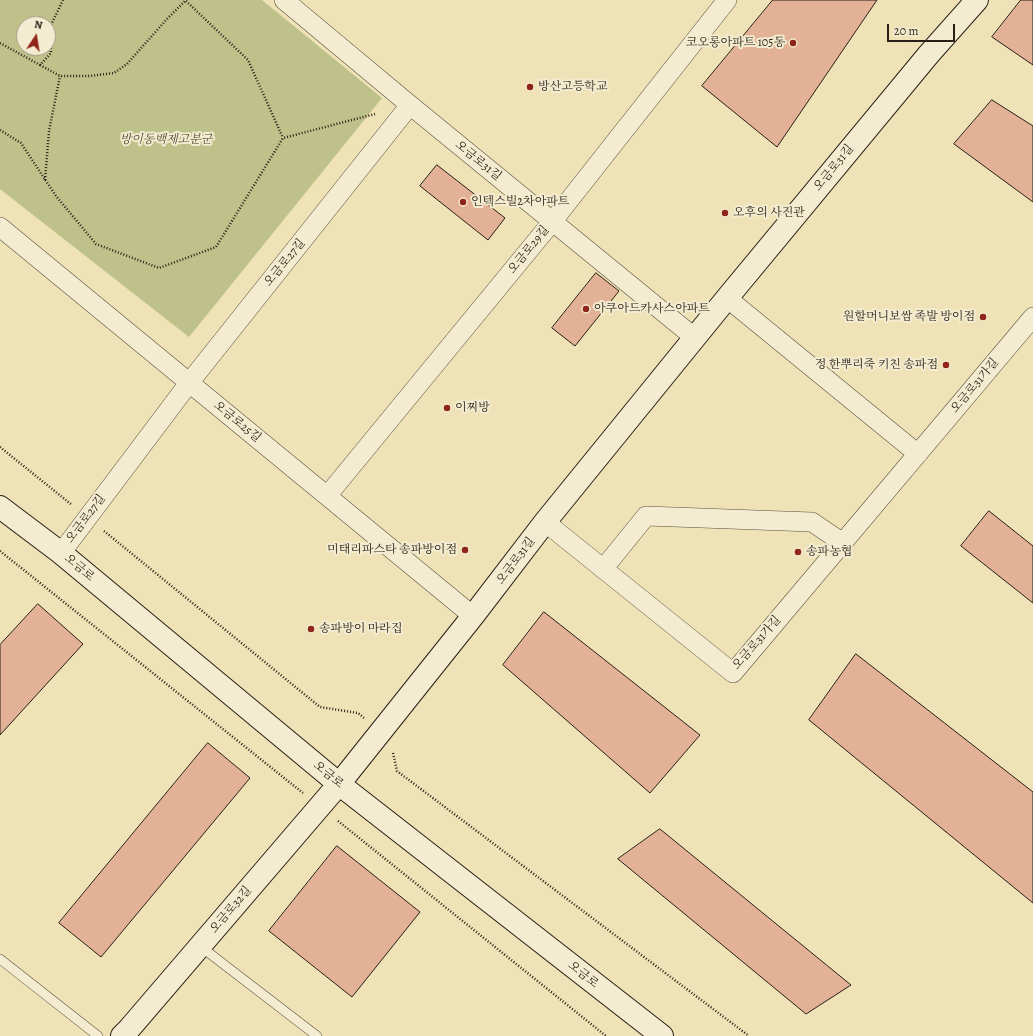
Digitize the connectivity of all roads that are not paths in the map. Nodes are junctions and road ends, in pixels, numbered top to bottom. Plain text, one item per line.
1 (284, 0) edge
2 (727, 0) edge
3 (976, 0) edge
4 (410, 106) junction
5 (552, 222) junction
6 (0, 228) edge
7 (727, 298) junction
8 (1033, 317) edge
9 (695, 338) junction
10 (189, 383) junction
11 (918, 454) junction
12 (327, 496) junction
13 (0, 507) edge
14 (545, 522) junction
15 (843, 543) junction
16 (61, 553) junction
17 (603, 570) junction
18 (473, 616) junction
19 (338, 784) junction
20 (200, 946) junction
21 (0, 959) edge
22 (98, 1036) edge
23 (122, 1036) edge
24 (318, 1036) edge
25 (662, 1036) edge

1 - 4 street
2 - 5 street, 오금로29길
3 - 7 street, 오금로31길
4 - 5 street, 오금로31길
4 - 10 street, 오금로27길
5 - 9 street, 오금로31길
5 - 12 street, 오금로29길
6 - 10 street, 오금로25길
7 - 9 street, 오금로31길
7 - 11 street
8 - 11 street, 오금로31가길
9 - 14 street, 오금로31길
10 - 12 street, 오금로25길
10 - 16 street, 오금로27길
11 - 15 street, 오금로31가길
12 - 18 street, 오금로25길
13 - 16 street, 오금로
14 - 17 street, 오금로31가길
14 - 18 street, 오금로31길
15 - 17 street
15 - 17 street, 오금로31가길
16 - 19 street, 오금로
18 - 19 street, 오금로31길
19 - 20 street, 오금로32길
19 - 25 street, 오금로
20 - 23 street, 오금로32길
20 - 24 lane
21 - 22 lane

